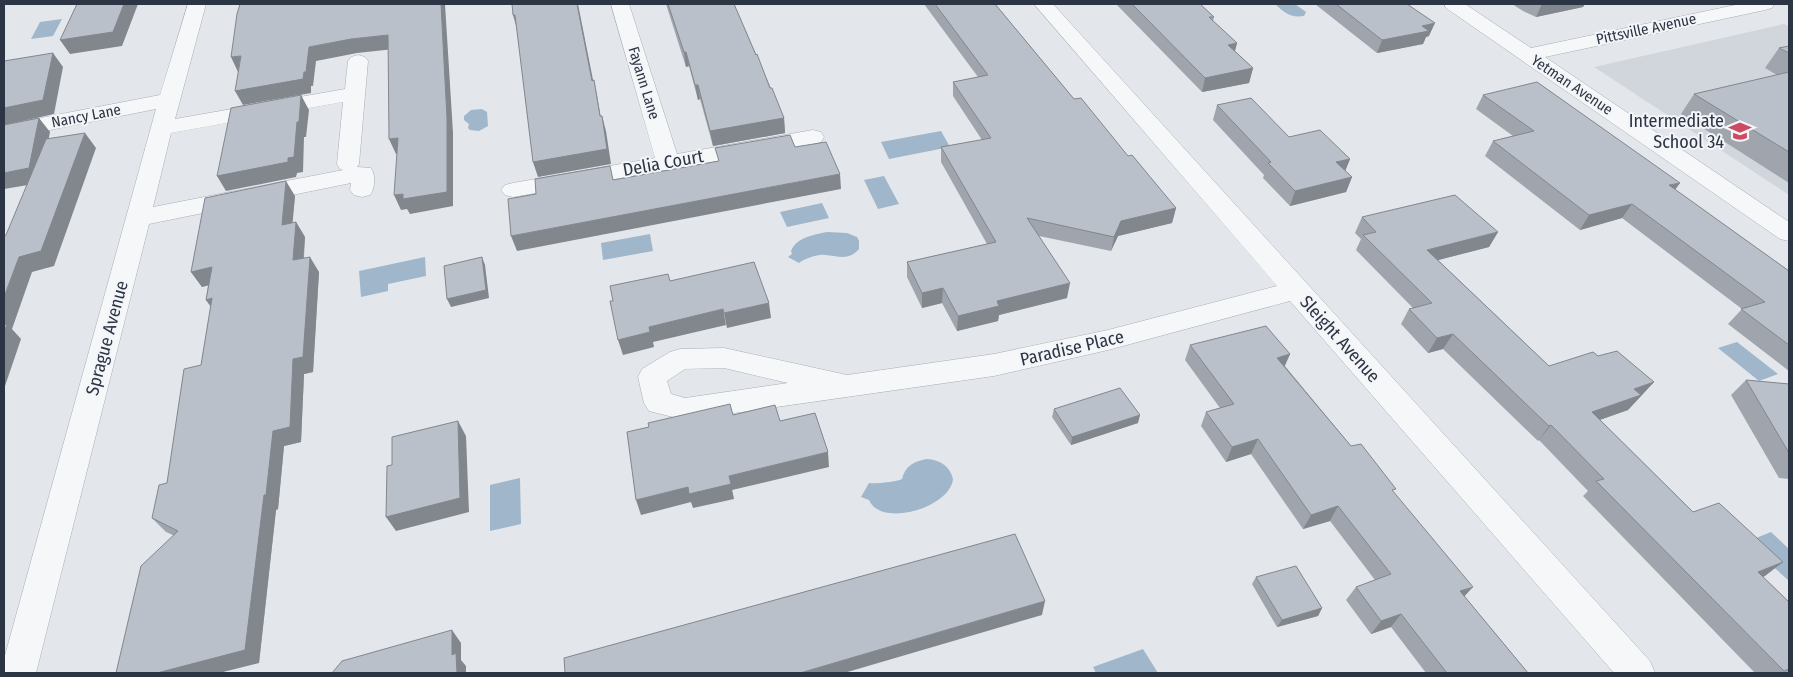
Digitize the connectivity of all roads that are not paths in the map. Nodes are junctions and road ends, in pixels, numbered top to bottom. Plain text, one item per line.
1 (197, 4) edge
2 (620, 4) edge
3 (1043, 4) edge
4 (1453, 4) edge
5 (1765, 4) edge
6 (1528, 55) junction
7 (358, 61) dead end
8 (355, 94) junction
9 (169, 100) junction
10 (162, 128) junction
11 (4, 132) edge
12 (813, 137) dead end
13 (668, 162) junction
14 (348, 164) dead end
15 (362, 190) dead end
16 (513, 190) dead end
17 (138, 218) junction
18 (1789, 233) edge
19 (1296, 290) junction
20 (844, 385) junction
21 (18, 673) edge
22 (1637, 673) edge

1 - 9 street, Sprague Avenue
2 - 13 street, Fayann Lane
3 - 19 street, Sleight Avenue
4 - 6 street, Yetman Avenue
5 - 6 street, Pittsville Avenue
6 - 18 street, Yetman Avenue
7 - 8 street
8 - 10 street
8 - 14 street
9 - 10 street, Sprague Avenue
9 - 11 street, Nancy Lane
10 - 17 street, Sprague Avenue
12 - 13 street, Delia Court
13 - 16 street, Delia Court
15 - 17 street
17 - 21 street, Sprague Avenue
19 - 20 street, Paradise Place
19 - 22 street, Sleight Avenue
20 - 20 street, Paradise Place

